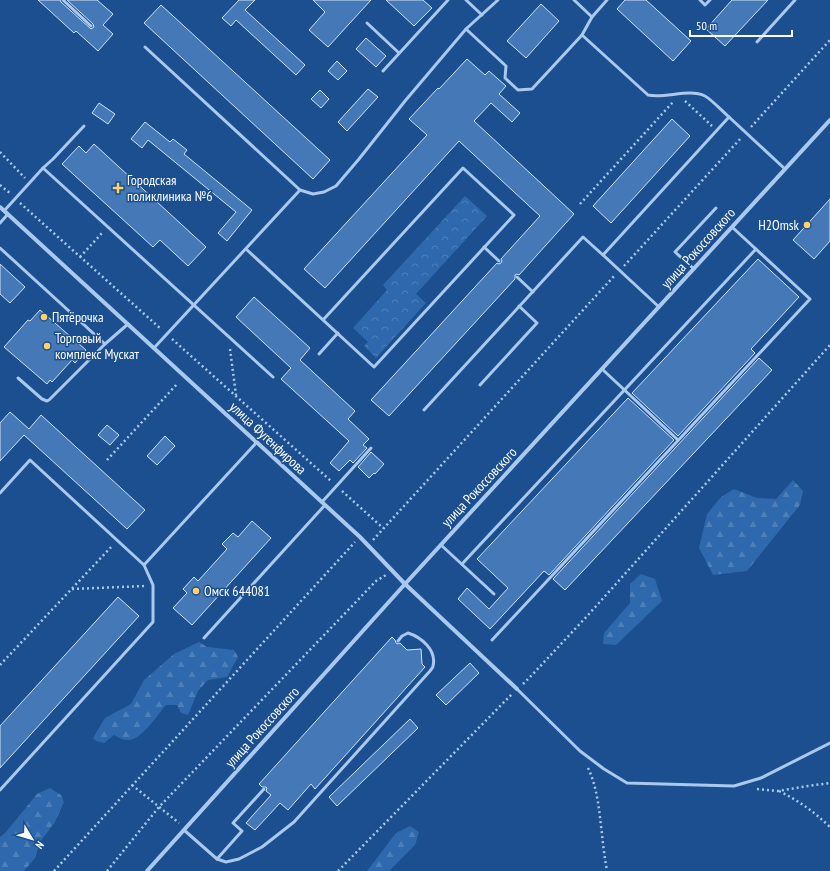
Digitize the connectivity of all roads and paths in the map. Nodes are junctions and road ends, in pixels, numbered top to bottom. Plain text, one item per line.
1 (63, 0) edge
2 (448, 0) edge
3 (466, 0) edge
4 (498, 0) edge
5 (574, 0) edge
6 (607, 0) edge
7 (700, 0) edge
8 (710, 0) edge
9 (795, 0) edge
10 (482, 15) junction
11 (592, 17) junction
12 (367, 23) dead end
13 (91, 26) dead end
14 (466, 29) junction
15 (582, 35) junction
16 (830, 40) edge
17 (757, 42) dead end
18 (145, 47) dead end
19 (399, 53) junction
20 (383, 71) dead end
21 (678, 95) junction
22 (729, 117) junction
23 (830, 120) edge
24 (84, 126) dead end
25 (717, 131) junction
26 (745, 133) junction
27 (0, 152) edge
28 (43, 168) junction
29 (785, 169) junction
30 (30, 183) junction
31 (0, 185) edge
32 (300, 190) junction
33 (16, 198) junction
34 (580, 204) dead end
35 (0, 207) edge
36 (716, 208) dead end
37 (6, 213) junction
38 (0, 223) edge
39 (107, 226) junction
40 (732, 227) junction
41 (484, 247) junction
42 (0, 248) edge
43 (246, 249) junction
44 (756, 249) junction
45 (603, 255) junction
46 (80, 257) junction
47 (499, 261) dead end
48 (694, 269) junction
49 (620, 270) junction
50 (517, 277) dead end
51 (533, 292) junction
52 (194, 305) junction
53 (519, 306) junction
54 (659, 307) junction
55 (323, 320) junction
56 (128, 324) junction
57 (338, 333) junction
58 (167, 334) junction
59 (229, 337) junction
60 (105, 344) junction
61 (830, 345) edge
62 (154, 348) junction
63 (319, 354) dead end
64 (602, 369) junction
65 (273, 377) dead end
66 (18, 378) dead end
67 (178, 383) dead end
68 (480, 386) dead end
69 (624, 390) junction
70 (236, 396) junction
71 (424, 410) dead end
72 (678, 440) junction
73 (256, 442) junction
74 (371, 448) dead end
75 (107, 460) dead end
76 (336, 486) junction
77 (0, 493) edge
78 (324, 504) junction
79 (383, 528) junction
80 (360, 537) junction
81 (118, 541) junction
82 (368, 545) junction
83 (441, 545) junction
84 (462, 564) junction
85 (144, 565) junction
86 (393, 571) junction
87 (405, 584) junction
88 (153, 585) junction
89 (72, 589) junction
90 (494, 594) dead end
91 (204, 638) dead end
92 (492, 640) dead end
93 (398, 642) dead end
94 (0, 665) edge
95 (517, 689) junction
96 (830, 743) edge
97 (580, 751) junction
98 (830, 783) edge
99 (132, 785) junction
100 (756, 788) dead end
101 (264, 789) dead end
102 (0, 790) edge
103 (778, 791) junction
104 (159, 807) junction
105 (830, 827) edge
106 (185, 829) junction
107 (217, 859) junction
108 (54, 871) edge
109 (107, 871) edge
110 (147, 871) edge
111 (338, 871) edge
112 (607, 871) edge

1 - 13 lane
2 - 19 lane
3 - 10 lane
4 - 10 lane
5 - 11 lane
6 - 11 lane
7 - 8 lane
9 - 17 lane
10 - 14 lane
11 - 15 lane
12 - 19 lane
14 - 15 lane
14 - 32 lane
15 - 21 lane
16 - 26 path
18 - 32 lane
19 - 20 lane
21 - 22 lane
21 - 25 path
21 - 34 path
22 - 25 lane
22 - 26 lane
23 - 29 street, улица Рокоссовского
24 - 28 lane
25 - 45 lane
26 - 29 lane
26 - 49 path
27 - 30 path
28 - 30 lane
28 - 39 lane
29 - 40 street, улица Рокоссовского
30 - 33 lane
31 - 33 path
32 - 43 lane
33 - 37 lane
33 - 46 path
35 - 37 street, улица Фугенфирова
36 - 48 lane
37 - 38 lane
37 - 56 street, улица Фугенфирова
39 - 46 path
39 - 52 lane
40 - 44 lane
40 - 48 street, улица Рокоссовского
41 - 47 lane
41 - 55 lane
41 - 57 lane
42 - 60 lane
43 - 52 lane
43 - 55 lane
44 - 69 lane
44 - 72 lane
45 - 49 lane
45 - 51 lane
46 - 58 path
48 - 54 street, улица Рокоссовского
49 - 54 lane
49 - 79 path
50 - 51 lane
51 - 53 lane
52 - 58 lane
52 - 59 lane
53 - 68 lane
53 - 71 lane
54 - 64 street, улица Рокоссовского
55 - 57 lane
56 - 60 lane
56 - 62 street, улица Фугенфирова
57 - 63 lane
58 - 62 lane
58 - 70 path
59 - 65 lane
59 - 70 path
60 - 66 lane
61 - 95 path
62 - 73 street, улица Фугенфирова
64 - 69 lane
64 - 83 street, улица Рокоссовского
67 - 75 path
69 - 72 lane
69 - 84 lane
70 - 76 path
72 - 92 lane
73 - 78 street, улица Фугенфирова
73 - 85 lane
74 - 76 lane
76 - 78 lane
76 - 79 path
77 - 81 lane
78 - 80 street, улица Фугенфирова
78 - 91 lane
79 - 82 path
80 - 82 street, улица Фугенфирова
80 - 99 path
81 - 85 lane
81 - 89 path
82 - 86 street, улица Фугенфирова
83 - 84 lane
83 - 87 street, улица Рокоссовского
84 - 90 lane
85 - 88 lane
86 - 87 street, улица Фугенфирова
86 - 104 path
87 - 95 street, улица Фугенфирова
87 - 106 street, улица Рокоссовского
88 - 89 path
88 - 102 lane
89 - 94 path
93 - 107 lane
95 - 97 lane
95 - 111 path
96 - 97 lane
97 - 112 path
98 - 103 path
99 - 104 path
99 - 108 path
100 - 103 path
101 - 107 lane
103 - 105 path
104 - 106 path
104 - 109 path
106 - 107 lane
106 - 110 street, улица Рокоссовского

